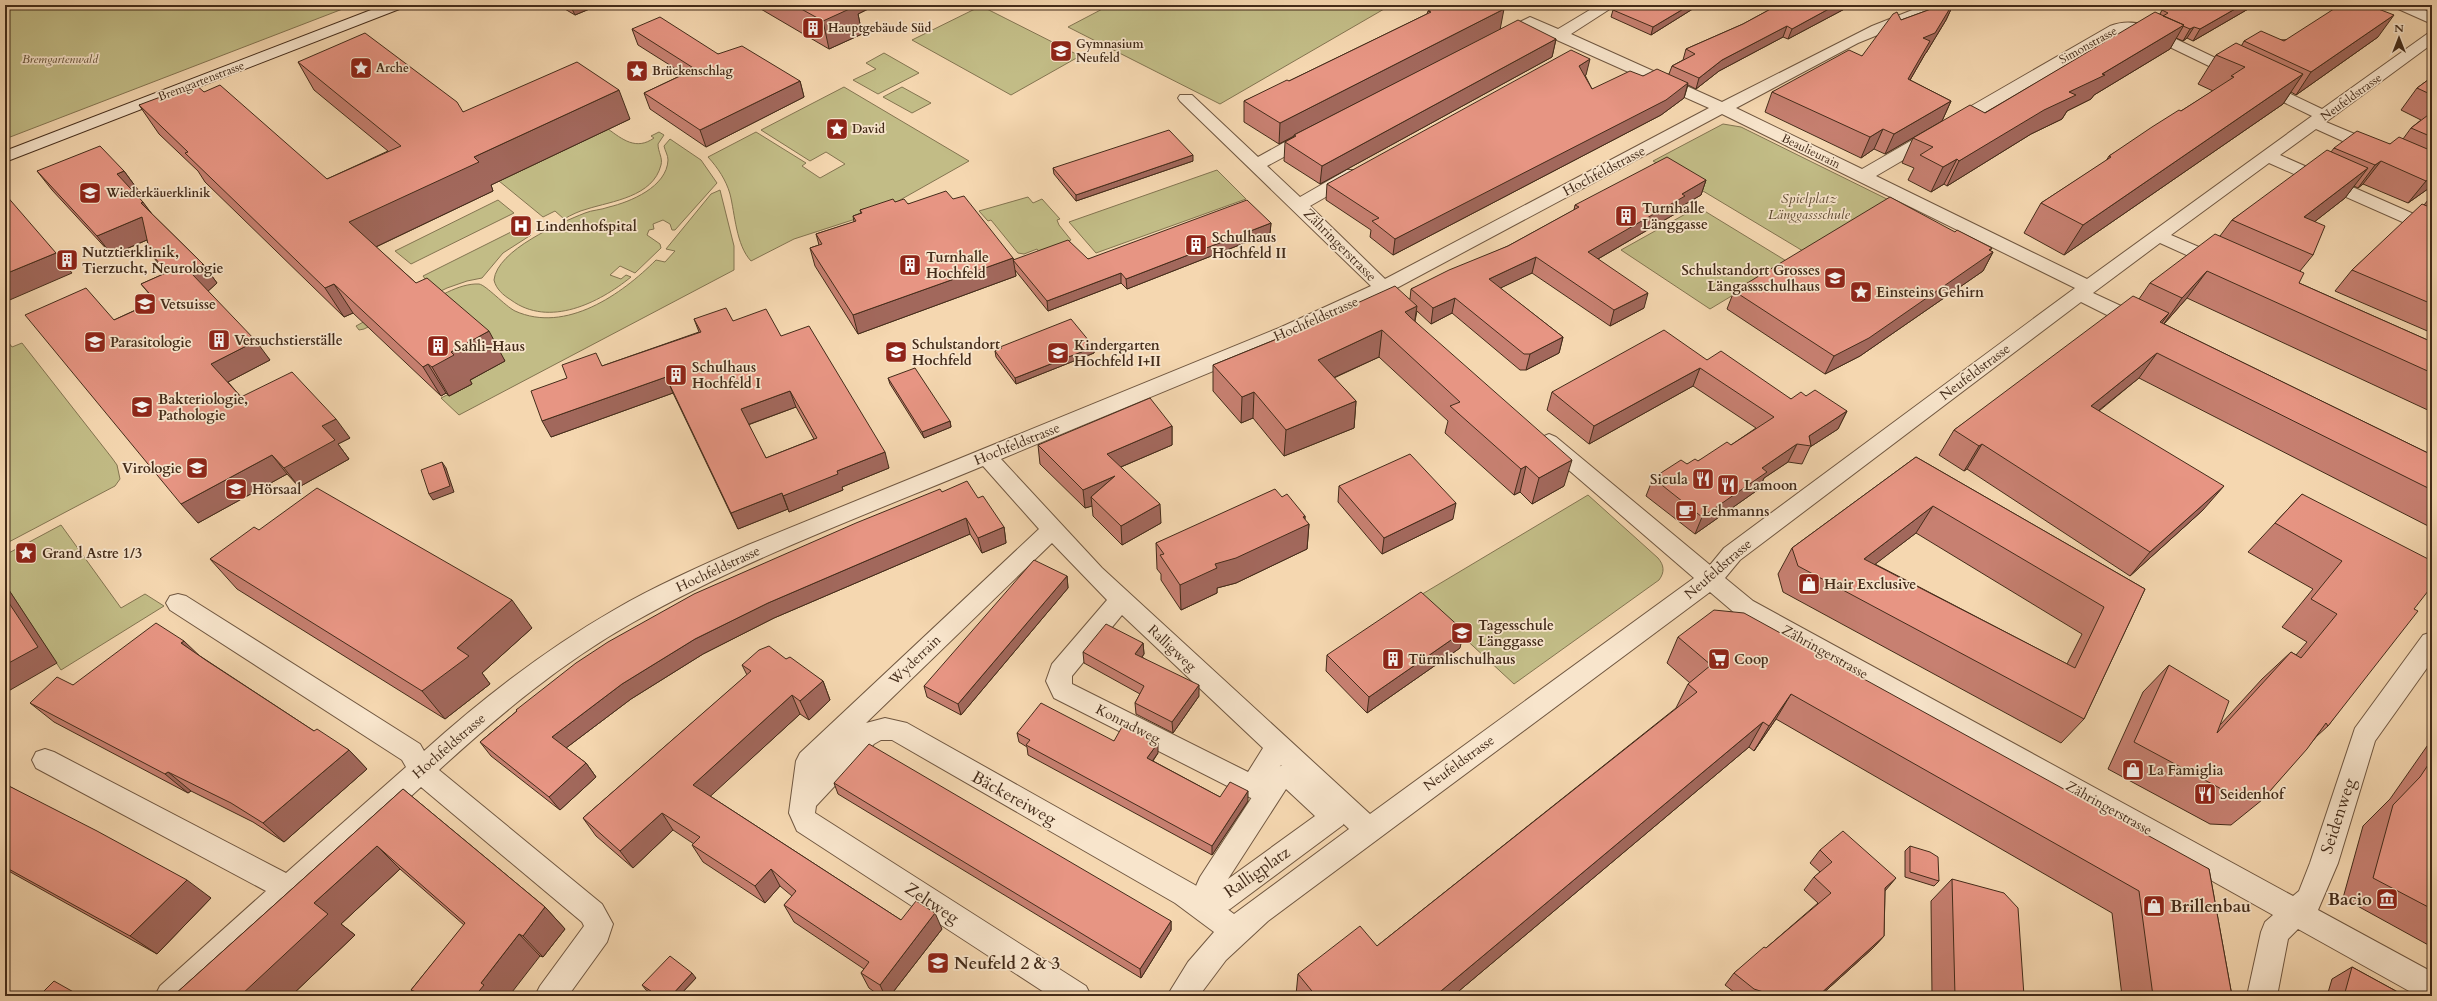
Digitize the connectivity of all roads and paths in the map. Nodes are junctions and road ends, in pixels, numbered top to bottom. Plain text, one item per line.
1 (397, 5) edge
2 (1609, 5) edge
3 (1939, 5) edge
4 (2401, 5) edge
5 (2432, 19) edge
6 (1559, 35) junction
7 (2432, 37) edge
8 (1488, 44) edge
9 (1586, 46) junction
10 (1566, 58) edge
11 (1186, 98) dead end
12 (1723, 108) junction
13 (2320, 120) junction
14 (1328, 126) edge
15 (2389, 156) edge
16 (5, 157) edge
17 (2269, 157) junction
18 (1257, 164) junction
19 (1370, 165) edge
20 (1863, 176) junction
21 (1300, 204) junction
22 (2432, 229) edge
23 (2159, 236) junction
24 (2236, 270) edge
25 (1381, 289) junction
26 (2085, 290) junction
27 (1406, 315) edge
28 (2155, 331) edge
29 (1533, 428) edge
30 (987, 457) junction
31 (1052, 530) junction
32 (1710, 579) junction
33 (1121, 600) junction
34 (178, 603) dead end
35 (2432, 642) edge
36 (1278, 747) junction
37 (45, 760) dead end
38 (422, 769) junction
39 (1290, 777) joint
40 (803, 802) junction
41 (1368, 829) junction
42 (288, 889) junction
43 (2297, 913) junction
44 (1236, 930) junction
45 (2432, 988) edge
46 (170, 996) edge
47 (550, 996) edge
48 (1076, 996) edge
49 (1182, 996) edge
50 (2262, 996) edge

1 - 16 street, Bremgartenstrasse
2 - 6 street
3 - 12 street, Hochfeldstrasse
4 - 5 street
6 - 8 street, Beaulieurain
6 - 9 street, Beaulieurain
7 - 13 street, Neufeldstrasse
9 - 10 street
9 - 12 street, Beaulieurain
11 - 18 street, Zähringerstrasse
12 - 20 street, Beaulieurain
12 - 25 street, Hochfeldstrasse
13 - 15 street, Simonstrasse
13 - 17 street, Neufeldstrasse
13 - 20 street, Simonstrasse
14 - 18 street
17 - 22 street
17 - 23 street, Neufeldstrasse
18 - 21 street, Zähringerstrasse
19 - 21 street, Zähringerstrasse
20 - 26 street, Beaulieurain
21 - 25 street, Zähringerstrasse
23 - 24 street
23 - 26 street, Neufeldstrasse
25 - 27 street, Zähringerstrasse
25 - 30 street, Hochfeldstrasse
26 - 28 street, Beaulieurain
26 - 32 street, Neufeldstrasse
29 - 32 street, Zähringerstrasse
30 - 31 street, Ralligweg
30 - 38 street, Hochfeldstrasse
31 - 33 street, Ralligweg
31 - 40 street, Wyderrain
32 - 41 street, Neufeldstrasse
32 - 43 street, Zähringerstrasse
33 - 36 street, Ralligweg
33 - 36 street, Konradweg
34 - 38 street
35 - 43 street, Seidenweg
36 - 41 street, Ralligweg
37 - 42 street
38 - 42 street, Hochfeldstrasse
38 - 47 street
39 - 39 street, Ralligplatz
40 - 44 street, Bäckereiweg
40 - 48 street, Zeltweg
41 - 44 street, Neufeldstrasse
42 - 46 street, Hochfeldstrasse
43 - 45 street, Zähringerstrasse
43 - 50 street, Seidenweg
44 - 49 street, Neufeldstrasse

